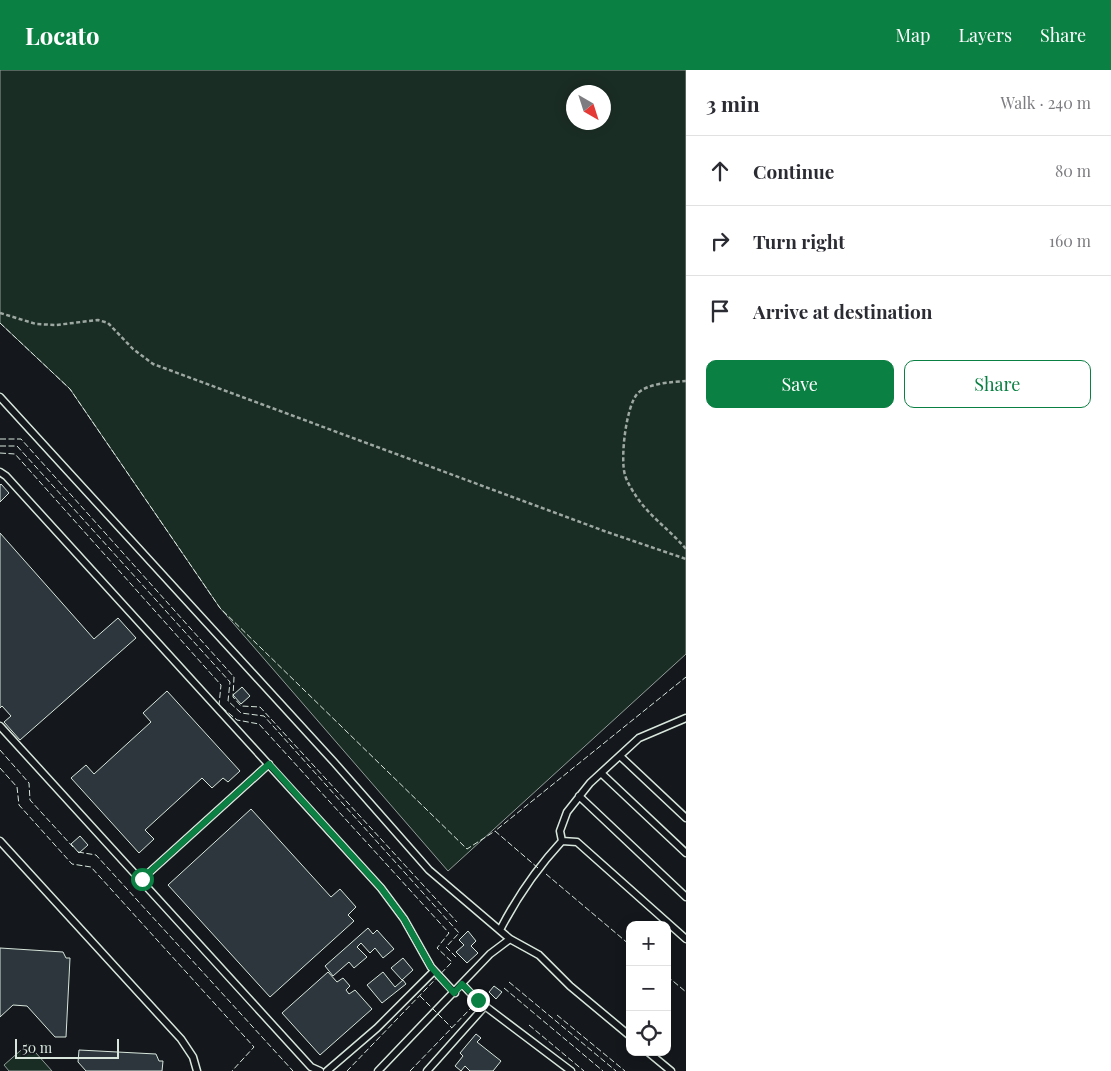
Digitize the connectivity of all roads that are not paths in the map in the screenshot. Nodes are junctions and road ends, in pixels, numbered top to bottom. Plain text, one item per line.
1 (0, 397) edge
2 (0, 472) edge
3 (686, 718) edge
4 (0, 726) edge
5 (620, 756) junction
6 (269, 764) junction
7 (601, 773) junction
8 (579, 796) junction
9 (686, 818) edge
10 (0, 841) edge
11 (562, 841) junction
12 (686, 853) edge
13 (142, 879) junction
14 (686, 897) edge
15 (500, 930) junction
16 (510, 939) junction
17 (686, 939) edge
18 (434, 971) junction
19 (462, 984) junction
20 (454, 993) junction
21 (485, 1006) junction
22 (626, 1033) edge
23 (653, 1056) edge
24 (197, 1071) edge
25 (320, 1071) edge
26 (327, 1071) edge
27 (378, 1071) edge
28 (427, 1071) edge
29 (571, 1071) edge
30 (671, 1071) edge

1 - 15 lane
2 - 6 lane
3 - 5 lane
4 - 13 lane
5 - 7 lane
5 - 9 lane
6 - 13 lane
6 - 18 lane
7 - 8 lane
7 - 12 lane
8 - 11 lane
8 - 14 lane
10 - 24 lane
11 - 15 lane
11 - 17 lane
13 - 25 lane
15 - 16 lane
16 - 19 lane
16 - 22 lane
18 - 20 lane
18 - 26 lane
19 - 20 lane
19 - 21 lane
20 - 27 lane
21 - 28 lane
21 - 29 lane
23 - 30 lane

